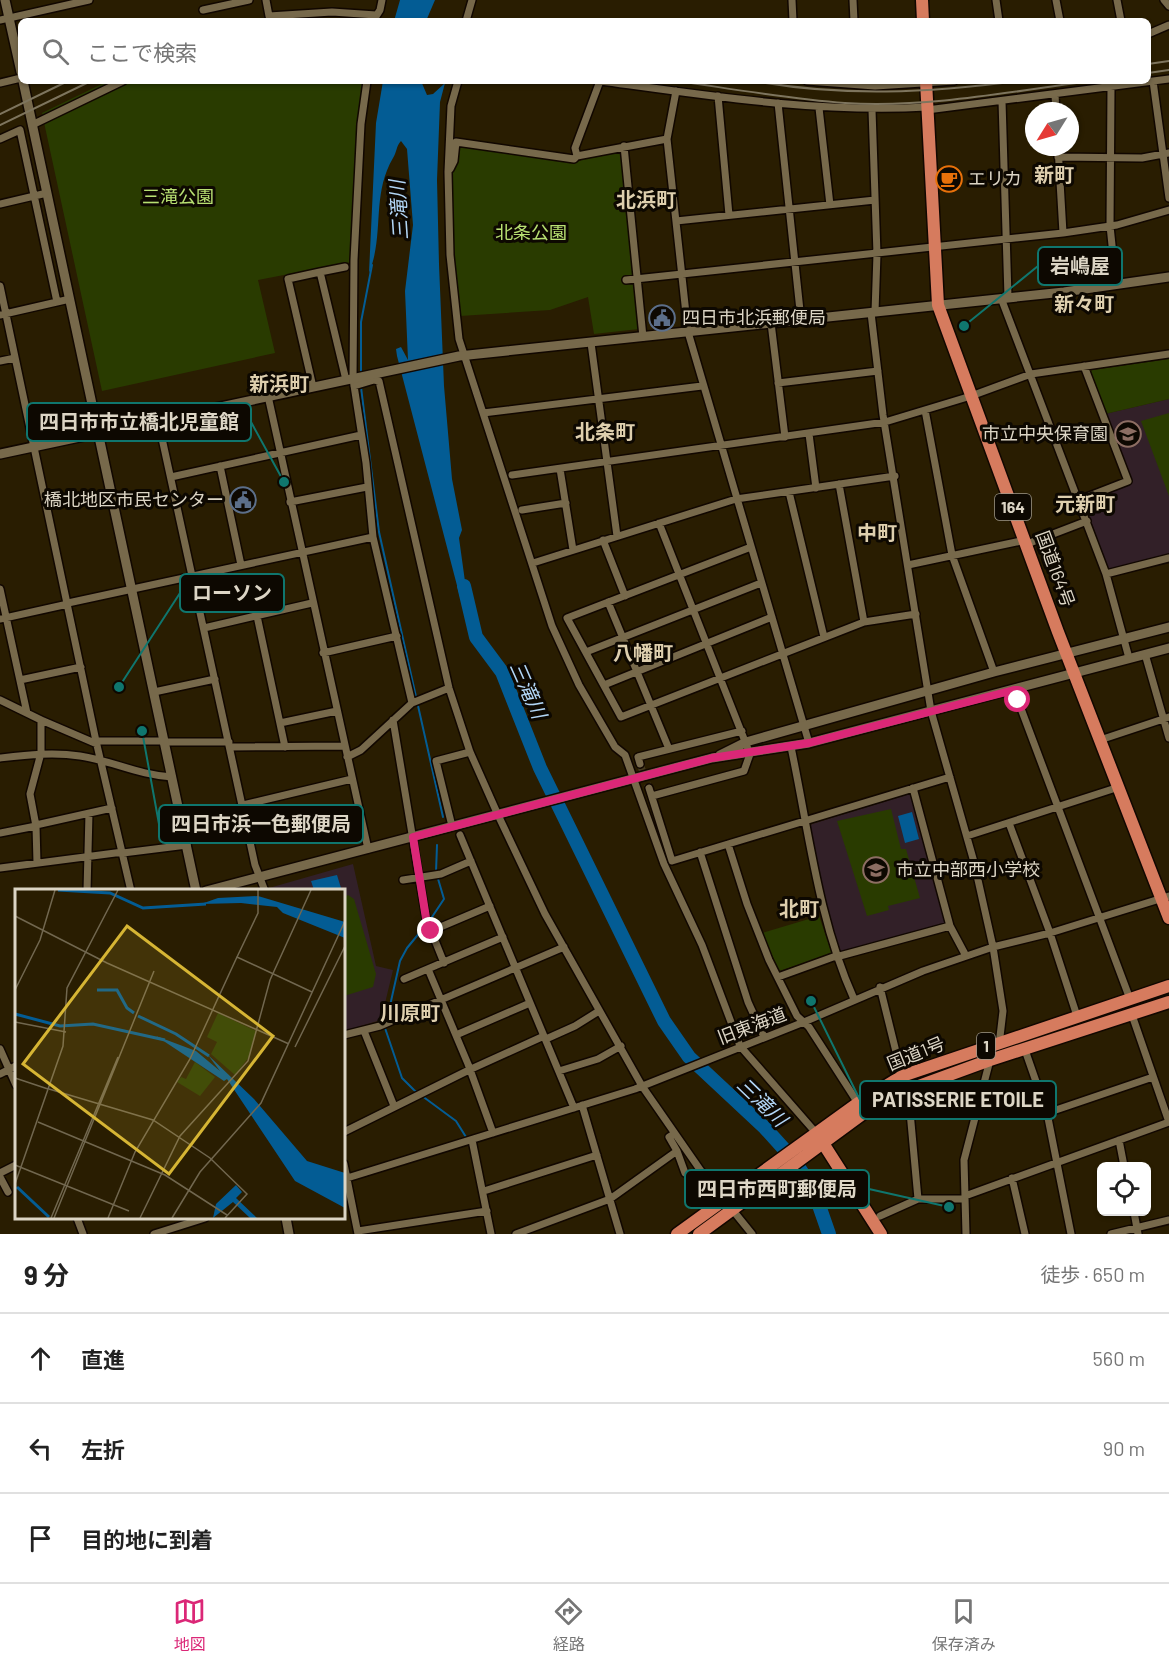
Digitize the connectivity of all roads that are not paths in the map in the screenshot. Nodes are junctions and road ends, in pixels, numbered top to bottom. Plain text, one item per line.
1 (5, 0) edge
2 (89, 0) edge
3 (246, 0) edge
4 (266, 0) edge
5 (382, 0) edge
6 (472, 0) edge
7 (792, 0) edge
8 (853, 0) edge
9 (922, 0) edge
10 (996, 0) edge
11 (1056, 0) edge
12 (1117, 0) edge
13 (1164, 0) edge
14 (1169, 6) edge
15 (203, 10) dead end
16 (374, 18) edge
17 (467, 18) edge
18 (793, 18) edge
19 (854, 18) edge
20 (923, 18) edge
21 (999, 18) edge
22 (1059, 18) edge
23 (1120, 18) edge
24 (5, 19) edge
25 (1169, 26) edge
26 (1151, 33) edge
27 (18, 62) edge
28 (1169, 78) edge
29 (18, 80) edge
30 (1153, 81) joint
31 (0, 82) edge
32 (23, 84) edge
33 (117, 84) edge
34 (367, 84) edge
35 (457, 84) edge
36 (600, 84) edge
37 (624, 84) edge
38 (926, 84) edge
39 (1135, 84) edge
40 (1111, 88) junction
41 (676, 91) junction
42 (1055, 95) junction
43 (718, 96) junction
44 (1002, 101) junction
45 (1055, 102) edge
46 (778, 103) junction
47 (819, 108) junction
48 (927, 109) junction
49 (872, 110) junction
50 (32, 124) junction
51 (0, 139) edge
52 (667, 139) junction
53 (624, 146) junction
54 (1166, 153) edge
55 (577, 156) junction
56 (1058, 157) joint
57 (1110, 157) junction
58 (448, 172) junction
59 (47, 193) junction
60 (34, 196) junction
61 (1169, 198) edge
62 (875, 200) junction
63 (0, 204) edge
64 (830, 205) junction
65 (791, 209) junction
66 (1169, 210) edge
67 (729, 215) junction
68 (676, 221) junction
69 (1110, 226) junction
70 (1063, 233) junction
71 (1006, 240) junction
72 (934, 249) junction
73 (877, 254) junction
74 (795, 263) junction
75 (345, 267) dead end
76 (320, 272) junction
77 (682, 274) junction
78 (1169, 277) edge
79 (638, 279) junction
80 (626, 280) dead end
81 (1116, 283) junction
82 (0, 286) edge
83 (1005, 297) junction
84 (70, 299) junction
85 (57, 302) junction
86 (938, 305) junction
87 (873, 312) junction
88 (3, 314) edge
89 (801, 320) junction
90 (771, 323) junction
91 (688, 332) junction
92 (644, 337) junction
93 (591, 343) junction
94 (1169, 354) edge
95 (462, 356) junction
96 (15, 358) junction
97 (0, 361) edge
98 (1084, 366) junction
99 (878, 370) junction
100 (1031, 374) junction
101 (353, 381) junction
102 (778, 383) junction
103 (702, 386) junction
104 (313, 387) junction
105 (268, 396) junction
106 (971, 396) junction
107 (599, 399) junction
108 (925, 410) junction
109 (483, 413) junction
110 (158, 420) junction
111 (885, 422) junction
112 (98, 432) junction
113 (809, 434) junction
114 (362, 435) junction
115 (784, 437) junction
116 (34, 446) junction
117 (720, 447) junction
118 (280, 453) junction
119 (0, 454) edge
120 (607, 462) junction
121 (220, 466) junction
122 (560, 469) junction
123 (512, 475) dead end
124 (895, 476) junction
125 (171, 477) junction
126 (839, 484) junction
127 (368, 487) junction
128 (816, 488) junction
129 (789, 492) junction
130 (736, 499) junction
131 (1079, 500) junction
132 (290, 502) junction
133 (566, 503) junction
134 (522, 510) dead end
135 (1087, 521) junction
136 (659, 523) junction
137 (617, 536) junction
138 (373, 537) junction
139 (603, 540) junction
140 (1026, 542) junction
141 (751, 548) junction
142 (573, 550) junction
143 (301, 553) junction
144 (952, 555) junction
145 (1169, 558) edge
146 (533, 563) junction
147 (241, 565) junction
148 (908, 565) junction
149 (1106, 574) junction
150 (192, 575) junction
151 (681, 575) junction
152 (761, 583) junction
153 (0, 589) edge
154 (131, 589) junction
155 (626, 596) junction
156 (608, 602) junction
157 (68, 603) junction
158 (312, 603) junction
159 (694, 609) junction
160 (916, 614) junction
161 (257, 616) junction
162 (772, 617) junction
163 (3, 619) edge
164 (864, 622) junction
165 (1169, 627) edge
166 (204, 628) junction
167 (397, 636) junction
168 (824, 637) junction
169 (623, 638) junction
170 (1124, 639) junction
171 (707, 643) junction
172 (1169, 648) edge
173 (586, 652) junction
174 (323, 653) junction
175 (782, 653) junction
176 (1067, 654) junction
177 (1145, 654) junction
178 (1130, 658) junction
179 (81, 667) junction
180 (637, 671) junction
181 (994, 672) junction
182 (1074, 674) junction
183 (721, 677) junction
184 (215, 679) junction
185 (20, 680) junction
186 (604, 685) junction
187 (448, 688) junction
188 (1014, 690) junction
189 (928, 691) junction
190 (154, 692) junction
191 (0, 700) edge
192 (416, 700) junction
193 (651, 705) junction
194 (337, 711) junction
195 (930, 711) junction
196 (27, 713) junction
197 (1165, 718) edge
198 (41, 720) junction
199 (393, 720) junction
200 (280, 723) junction
201 (804, 726) junction
202 (742, 731) junction
203 (1169, 738) edge
204 (1100, 741) junction
205 (97, 742) junction
206 (165, 742) junction
207 (746, 742) junction
208 (809, 743) junction
209 (229, 745) junction
210 (345, 746) junction
211 (285, 747) junction
212 (791, 747) junction
213 (669, 749) junction
214 (471, 752) junction
215 (42, 753) junction
216 (750, 754) junction
217 (347, 757) junction
218 (0, 758) edge
219 (712, 758) junction
220 (102, 761) junction
221 (640, 764) dead end
222 (172, 777) junction
223 (950, 777) junction
224 (352, 779) junction
225 (629, 780) junction
226 (1119, 787) junction
227 (649, 788) tunnel mouth
228 (913, 788) junction
229 (652, 796) junction
230 (243, 806) junction
231 (112, 808) junction
232 (1057, 808) junction
233 (89, 813) junction
234 (499, 815) junction
235 (806, 820) junction
236 (182, 822) junction
237 (451, 822) dead end
238 (1009, 823) junction
239 (36, 825) junction
240 (0, 833) edge
241 (460, 835) dead end
242 (967, 836) junction
243 (413, 837) junction
244 (728, 844) junction
245 (187, 845) junction
246 (368, 849) junction
247 (700, 852) junction
248 (123, 853) junction
249 (88, 857) junction
250 (471, 861) junction
251 (974, 862) junction
252 (37, 863) junction
253 (0, 868) edge
254 (936, 872) junction
255 (260, 877) junction
256 (420, 878) junction
257 (403, 880) dead end
258 (87, 889) edge
259 (131, 889) edge
260 (196, 889) edge
261 (214, 889) edge
262 (264, 889) edge
263 (1165, 897) edge
264 (490, 906) junction
265 (1100, 918) junction
266 (1169, 918) edge
267 (950, 926) junction
268 (430, 929) junction
269 (1050, 933) junction
270 (503, 937) junction
271 (564, 947) junction
272 (993, 947) junction
273 (836, 956) junction
274 (966, 956) junction
275 (444, 963) junction
276 (516, 968) junction
277 (428, 969) junction
278 (778, 978) junction
279 (404, 980) dead end
280 (1169, 986) edge
281 (880, 987) junction
282 (854, 999) junction
283 (1130, 999) junction
284 (441, 1000) junction
285 (1169, 1002) edge
286 (530, 1003) junction
287 (599, 1011) junction
288 (1132, 1015) junction
289 (1077, 1016) junction
290 (804, 1022) junction
291 (364, 1031) junction
292 (345, 1035) edge
293 (456, 1035) junction
294 (764, 1037) junction
295 (545, 1038) junction
296 (1001, 1041) junction
297 (621, 1046) junction
298 (737, 1047) junction
299 (0, 1049) edge
300 (1025, 1050) junction
301 (990, 1060) junction
302 (13, 1068) edge
303 (470, 1070) junction
304 (559, 1071) junction
305 (0, 1074) edge
306 (902, 1076) junction
307 (1153, 1077) junction
308 (642, 1086) junction
309 (908, 1090) junction
310 (858, 1103) junction
311 (394, 1106) junction
312 (578, 1106) junction
313 (978, 1111) junction
314 (1047, 1113) junction
315 (1169, 1122) edge
316 (345, 1131) edge
317 (493, 1133) junction
318 (674, 1134) junction
319 (820, 1139) junction
320 (472, 1140) junction
321 (1119, 1140) junction
322 (677, 1151) junction
323 (597, 1155) junction
324 (1123, 1162) edge
325 (1056, 1163) junction
326 (15, 1166) edge
327 (685, 1173) dead end
328 (0, 1175) edge
329 (345, 1178) edge
330 (1012, 1178) junction
331 (484, 1191) junction
332 (8, 1192) dead end
333 (965, 1197) junction
334 (610, 1198) junction
335 (918, 1199) junction
336 (728, 1204) junction
337 (487, 1211) junction
338 (880, 1216) dead end
339 (1135, 1216) edge
340 (77, 1219) edge
341 (202, 1219) edge
342 (286, 1219) edge
343 (1169, 1220) edge
344 (1138, 1231) edge
345 (358, 1232) edge
346 (750, 1232) edge
347 (82, 1234) edge
348 (154, 1234) edge
349 (289, 1234) edge
350 (491, 1234) edge
351 (516, 1234) edge
352 (620, 1234) edge
353 (677, 1234) edge
354 (699, 1234) edge
355 (881, 1234) edge
356 (966, 1234) edge
357 (1024, 1234) edge
358 (1071, 1234) edge
359 (1111, 1234) edge

1 - 24 street
2 - 24 street
3 - 15 street
4 - 16 street
5 - 16 street
6 - 17 street
7 - 18 street
8 - 19 street
9 - 20 highway
10 - 21 street
11 - 22 street
12 - 23 street
13 - 14 street
24 - 27 street
25 - 26 street
28 - 30 street
29 - 31 street
30 - 54 street
32 - 50 street
33 - 50 street
34 - 101 street
35 - 58 street
36 - 55 street
37 - 41 street
38 - 48 highway, 国道164号 / 164
39 - 40 street
40 - 42 street
40 - 57 street
41 - 43 street
41 - 52 street
42 - 44 street
42 - 45 street
43 - 46 street
43 - 67 street
44 - 48 street
44 - 71 street
46 - 47 street
46 - 65 street
47 - 49 street
47 - 64 street
48 - 49 street
48 - 72 highway, 国道164号 / 164
49 - 62 street
50 - 59 street
51 - 60 street
52 - 53 street
52 - 68 street
53 - 55 street
53 - 79 street
54 - 57 street
54 - 61 street
55 - 58 street
56 - 57 street
56 - 70 street
57 - 69 street
58 - 95 street
59 - 60 street
59 - 84 street
60 - 63 street
60 - 85 street
62 - 64 street
62 - 73 street
64 - 65 street
65 - 67 street
65 - 74 street
66 - 69 street
67 - 68 street
68 - 77 street
69 - 70 street
69 - 81 street
70 - 71 street
71 - 72 street
71 - 83 street
72 - 73 street
72 - 86 highway, 国道164号 / 164
73 - 74 street
73 - 87 street
74 - 77 street
74 - 89 street
75 - 76 street
76 - 101 street
76 - 104 street
77 - 79 street
77 - 91 street
78 - 81 street
79 - 80 street
79 - 92 street
81 - 83 street
82 - 88 street
83 - 86 street
83 - 100 street
84 - 85 street
84 - 112 street
85 - 88 street
86 - 87 street
86 - 106 highway, 国道164号 / 164
87 - 89 street
87 - 99 street
88 - 96 street
89 - 90 street
90 - 91 street
90 - 102 street
91 - 92 street
91 - 103 street
92 - 93 street
93 - 95 street
93 - 107 street
94 - 98 street
95 - 101 street
95 - 109 street
96 - 97 street
96 - 116 street
98 - 100 street
98 - 131 street
99 - 102 street
99 - 111 street
100 - 106 street
100 - 131 street
101 - 104 street
101 - 114 street
101 - 187 street
102 - 115 street
103 - 107 street
103 - 117 street
104 - 105 street
105 - 110 street
105 - 118 street
106 - 108 street
106 - 140 highway, 国道164号 / 164
107 - 109 street
107 - 120 street
108 - 111 street
108 - 144 street
109 - 146 street
110 - 112 street
110 - 125 street
111 - 113 street
111 - 124 street
112 - 116 street
112 - 154 street
113 - 115 street
113 - 128 street
114 - 118 street
114 - 127 street
115 - 117 street
116 - 119 street
116 - 157 street
117 - 120 street
117 - 130 street
118 - 121 street
118 - 132 street
120 - 122 street
120 - 137 street
121 - 125 street
121 - 147 street
122 - 123 street
122 - 133 street
124 - 126 street
124 - 148 street
125 - 150 street
126 - 128 street
126 - 164 street
127 - 132 street
127 - 138 street
128 - 129 street
129 - 130 street
129 - 168 street
130 - 136 street
130 - 141 street
131 - 135 street
132 - 143 street
133 - 134 street
133 - 142 street
135 - 140 street
135 - 149 street
136 - 137 street
136 - 151 street
137 - 139 street
138 - 143 street
138 - 167 street
139 - 142 street
139 - 155 street
140 - 144 street
140 - 176 highway, 国道164号 / 164
141 - 151 street
141 - 152 street
142 - 146 street
143 - 147 street
143 - 158 street
144 - 148 street
144 - 181 street
145 - 149 street
146 - 225 street
147 - 150 street
148 - 160 street
149 - 170 street
150 - 154 street
150 - 166 street
151 - 155 street
151 - 159 street
152 - 159 street
152 - 162 street
153 - 163 street
154 - 157 street
154 - 190 street
155 - 156 street
156 - 169 street
156 - 173 street
157 - 163 street
157 - 179 street
158 - 161 street
158 - 174 street
159 - 169 street
159 - 171 street
160 - 164 street
160 - 189 street
161 - 166 street
161 - 200 street
162 - 171 street
162 - 175 street
163 - 185 street
164 - 168 street
165 - 170 street
166 - 184 street
167 - 174 street
167 - 192 street
168 - 175 street
169 - 173 street
169 - 180 street
170 - 176 street
170 - 178 street
171 - 180 street
171 - 183 street
172 - 177 street
173 - 186 street
174 - 194 street
175 - 183 street
175 - 201 street
176 - 181 street
176 - 182 highway, 国道164号 / 164
177 - 178 street
177 - 197 street
178 - 182 street
179 - 185 street
179 - 205 street
180 - 186 street
180 - 193 street
181 - 189 street
182 - 188 street
182 - 204 highway, 国道164号 / 164
183 - 193 street
183 - 202 street
184 - 190 street
184 - 209 street
185 - 196 street
186 - 193 street
187 - 192 street
187 - 214 street
188 - 195 street
188 - 232 street
189 - 195 street
189 - 201 street
190 - 206 street
191 - 196 street
192 - 199 street
193 - 213 street
194 - 200 street
194 - 210 street
195 - 208 street
195 - 223 street
196 - 198 street
197 - 203 street
197 - 204 street
198 - 205 street
198 - 215 street
199 - 217 street
199 - 243 street
200 - 211 street
201 - 207 street
201 - 208 street
202 - 207 street
202 - 213 street
204 - 226 highway, 国道164号 / 164
205 - 206 street
205 - 220 street
206 - 209 street
206 - 222 street
207 - 216 street
207 - 219 street
208 - 212 street
209 - 211 street
209 - 230 street
210 - 211 street
210 - 217 street
212 - 216 street
212 - 235 street
213 - 221 street
214 - 234 street
214 - 237 street
215 - 218 street
215 - 220 street
215 - 239 street
216 - 219 street
216 - 229 street
217 - 224 street
219 - 225 street
220 - 222 street
220 - 231 street
222 - 236 street
223 - 228 street
223 - 242 street
224 - 230 street
224 - 246 street
225 - 234 street
225 - 298 street
226 - 232 street
226 - 263 highway, 国道164号 / 164
227 - 229 street
228 - 235 street
228 - 254 street
229 - 247 street
230 - 236 street
230 - 255 street
231 - 233 street
231 - 248 street
232 - 238 street
232 - 265 street
233 - 239 street
233 - 249 street
234 - 243 street
234 - 271 street
235 - 244 street
235 - 273 street
236 - 245 street
238 - 242 street
238 - 269 street
239 - 240 street
239 - 252 street
241 - 250 street
242 - 251 street
243 - 246 street
243 - 256 street
244 - 247 street
244 - 278 street
245 - 248 street
245 - 260 street
246 - 255 street
247 - 294 street
248 - 249 street
248 - 259 street
249 - 252 street
249 - 258 street
250 - 256 street
250 - 264 street
251 - 254 street
251 - 272 street
252 - 253 street
254 - 267 street
255 - 261 street
255 - 262 street
256 - 257 street
256 - 268 street
263 - 265 street, 旧東海道
263 - 266 highway, 国道164号 / 164
264 - 268 street
264 - 270 street
265 - 269 street, 旧東海道
265 - 283 street
267 - 273 street
267 - 274 street
268 - 275 street
269 - 272 street, 旧東海道
269 - 289 street
270 - 275 street
270 - 276 street
271 - 276 street
271 - 287 street
272 - 274 street, 旧東海道
272 - 296 street
273 - 278 street
273 - 282 street
274 - 281 street, 旧東海道
275 - 277 street
276 - 284 street
276 - 286 street
277 - 279 street
277 - 284 street
278 - 290 street
280 - 283 highway, 国道1号 / 1
281 - 282 street, 旧東海道
281 - 306 street
282 - 290 street, 旧東海道
283 - 289 highway, 国道1号 / 1
284 - 291 street
284 - 293 street
285 - 288 highway, 国道1号 / 1
286 - 293 street
286 - 295 street
287 - 295 street
287 - 297 street
288 - 300 highway, 国道1号 / 1
288 - 307 street
289 - 296 highway, 国道1号 / 1
290 - 294 street, 旧東海道
290 - 310 street
291 - 292 street
291 - 311 street
293 - 303 street
294 - 298 street, 旧東海道
295 - 303 street
295 - 304 street
296 - 301 street
296 - 306 highway, 国道1号 / 1
297 - 304 street
297 - 308 street
298 - 308 street, 旧東海道
298 - 319 street
299 - 302 street
300 - 301 highway, 国道1号 / 1
300 - 314 street
301 - 309 highway, 国道1号 / 1
301 - 313 street
302 - 305 street
303 - 311 street
303 - 317 street
304 - 312 street
306 - 310 highway, 国道1号 / 1
307 - 314 street
307 - 315 street
308 - 312 street, 旧東海道
308 - 318 street
309 - 319 highway, 国道1号 / 1
309 - 335 street
310 - 319 highway, 国道1号 / 1
311 - 316 street
312 - 317 street, 旧東海道
312 - 323 street
313 - 314 street
313 - 333 street
314 - 325 street
315 - 321 street
317 - 320 street, 旧東海道
318 - 322 street
318 - 336 street
319 - 336 highway, 国道1号 / 1
319 - 355 highway
320 - 329 street, 旧東海道
320 - 331 street
321 - 324 street
321 - 325 street
322 - 327 street
322 - 334 street
323 - 331 street
323 - 334 street
325 - 330 street
325 - 358 street
326 - 328 street
328 - 332 street
329 - 345 street
330 - 333 street
330 - 357 street
331 - 337 street
333 - 335 street
333 - 356 street
334 - 351 street
334 - 352 street
335 - 338 street
336 - 346 street
336 - 353 highway, 国道1号 / 1
336 - 354 highway, 国道1号 / 1
337 - 345 street
337 - 350 street
339 - 344 street
340 - 347 street
341 - 348 street
342 - 349 street
343 - 344 street
344 - 359 street

